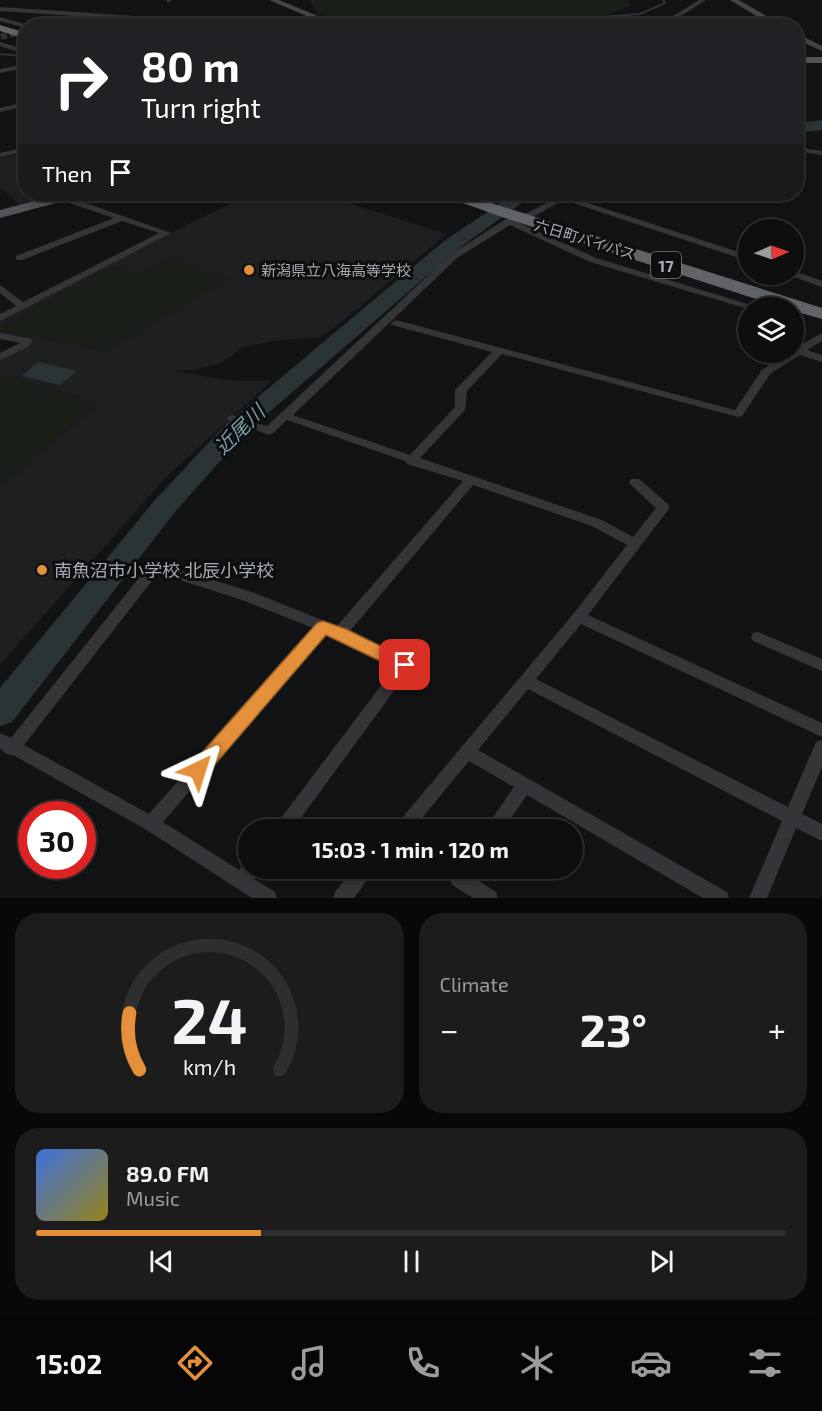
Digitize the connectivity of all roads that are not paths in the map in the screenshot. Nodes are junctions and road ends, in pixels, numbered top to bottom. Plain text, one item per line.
1 (273, 0) edge
2 (703, 0) edge
3 (734, 0) edge
4 (0, 9) edge
5 (313, 16) junction
6 (135, 18) edge
7 (307, 18) edge
8 (318, 18) edge
9 (673, 18) edge
10 (766, 18) edge
11 (0, 19) edge
12 (18, 28) edge
13 (18, 32) edge
14 (0, 36) edge
15 (804, 39) edge
16 (18, 47) edge
17 (822, 49) edge
18 (804, 60) edge
19 (822, 60) edge
20 (18, 67) edge
21 (0, 71) edge
22 (18, 106) edge
23 (0, 110) edge
24 (804, 150) edge
25 (18, 151) edge
26 (822, 153) edge
27 (0, 155) edge
28 (46, 201) edge
29 (72, 201) edge
30 (471, 201) edge
31 (556, 201) edge
32 (572, 201) edge
33 (0, 214) edge
34 (121, 218) junction
35 (514, 218) junction
36 (738, 255) edge
37 (19, 258) dead end
38 (804, 278) edge
39 (822, 284) edge
40 (0, 288) edge
41 (738, 303) edge
42 (22, 306) junction
43 (822, 314) edge
44 (0, 318) edge
45 (396, 323) dead end
46 (0, 336) edge
47 (822, 336) edge
48 (804, 346) edge
49 (499, 351) junction
50 (804, 353) edge
51 (0, 357) edge
52 (822, 359) edge
53 (779, 363) edge
54 (285, 416) junction
55 (234, 419) dead end
56 (411, 461) junction
57 (470, 481) junction
58 (635, 482) dead end
59 (635, 544) junction
60 (579, 616) junction
61 (323, 627) junction
62 (340, 633) junction
63 (758, 637) dead end
64 (822, 665) edge
65 (525, 681) junction
66 (822, 730) edge
67 (6, 744) edge
68 (822, 747) edge
69 (467, 752) junction
70 (525, 785) junction
71 (288, 819) edge
72 (410, 819) edge
73 (501, 819) edge
74 (793, 819) junction
75 (151, 824) junction
76 (822, 833) edge
77 (238, 871) edge
78 (250, 879) edge
79 (358, 879) edge
80 (459, 879) edge
81 (268, 898) edge
82 (342, 898) edge
83 (489, 898) edge
84 (720, 898) edge
85 (758, 898) edge

1 - 5 street
2 - 9 street
3 - 10 street
4 - 6 street
5 - 7 street
5 - 8 street
11 - 12 street
13 - 14 highway
14 - 16 street
15 - 17 street
18 - 19 main road
20 - 21 street
22 - 23 street
24 - 26 street
25 - 27 street
28 - 33 main road
29 - 34 street
30 - 35 highway, 六日町バイパス / 17
31 - 35 street
32 - 36 street
34 - 37 street
34 - 42 street
35 - 41 street
35 - 43 highway, 六日町バイパス / 17
35 - 54 street
38 - 39 street
40 - 42 street
42 - 44 street
45 - 49 street
46 - 51 street
47 - 48 street
49 - 53 street
49 - 56 street
50 - 52 street
54 - 55 street
54 - 56 street
56 - 57 street
57 - 59 street
57 - 62 street
58 - 59 street
59 - 60 street
60 - 65 street
60 - 66 street
61 - 62 street
61 - 67 street
61 - 75 street
62 - 71 street
63 - 64 street
65 - 69 street
65 - 74 street
67 - 75 street
68 - 74 street
69 - 70 street
69 - 72 street
70 - 73 street
70 - 84 street
74 - 76 street
74 - 85 street
75 - 77 street
78 - 81 street
79 - 82 street
80 - 83 street

